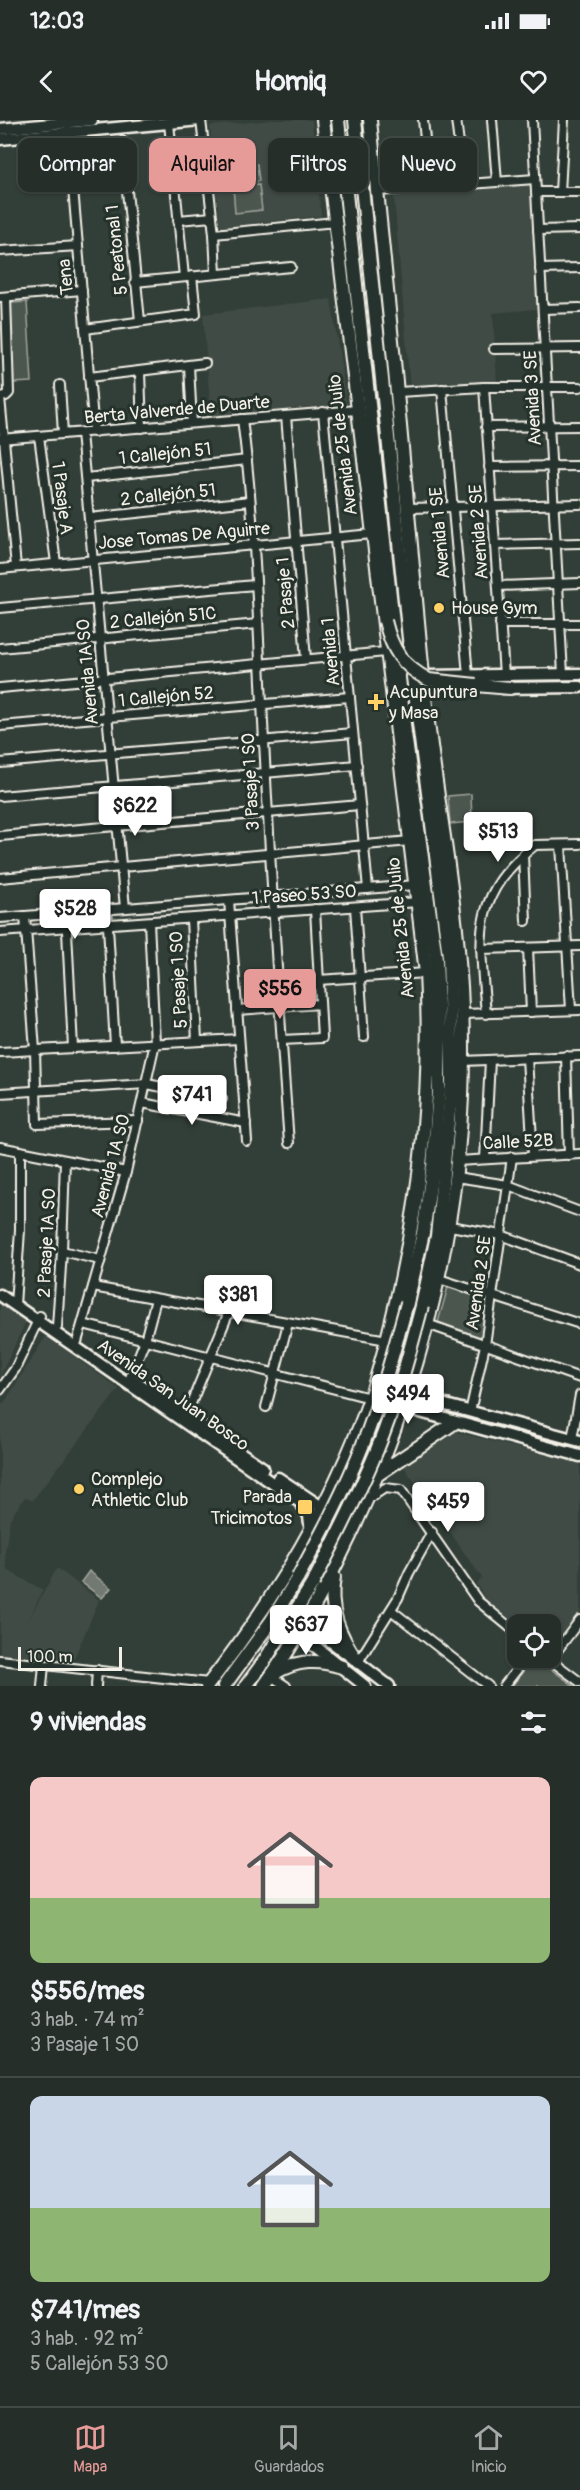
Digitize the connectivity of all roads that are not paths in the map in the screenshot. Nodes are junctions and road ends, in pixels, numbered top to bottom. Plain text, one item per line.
1 (92, 120) edge
2 (201, 120) edge
3 (323, 120) edge
4 (338, 120) edge
5 (355, 120) edge
6 (370, 120) edge
7 (423, 120) edge
8 (456, 120) edge
9 (492, 120) edge
10 (532, 120) edge
11 (564, 120) edge
12 (169, 123) junction
13 (66, 125) edge
14 (7, 126) edge
15 (170, 138) edge
16 (425, 138) edge
17 (458, 138) edge
18 (0, 139) edge
19 (535, 179) junction
20 (497, 182) junction
21 (477, 183) edge
22 (378, 191) joint
23 (127, 192) edge
24 (176, 192) edge
25 (536, 192) junction
26 (560, 192) junction
27 (580, 192) edge
28 (212, 217) junction
29 (178, 220) junction
30 (335, 222) junction
31 (580, 229) edge
32 (538, 230) junction
33 (214, 234) junction
34 (78, 246) junction
35 (0, 251) edge
36 (291, 267) dead end
37 (580, 268) edge
38 (540, 269) junction
39 (216, 274) junction
40 (188, 277) junction
41 (135, 282) junction
42 (82, 290) junction
43 (3, 297) edge
44 (375, 306) junction
45 (359, 307) junction
46 (580, 308) edge
47 (543, 309) junction
48 (140, 321) junction
49 (85, 329) junction
50 (545, 348) junction
51 (580, 348) edge
52 (494, 349) dead end
53 (205, 363) dead end
54 (189, 365) junction
55 (140, 372) junction
56 (89, 377) junction
57 (383, 377) junction
58 (368, 378) junction
59 (60, 385) dead end
60 (483, 387) junction
61 (547, 387) junction
62 (580, 387) edge
63 (442, 389) junction
64 (398, 392) junction
65 (357, 410) junction
66 (323, 412) junction
67 (286, 416) junction
68 (242, 419) junction
69 (192, 423) junction
70 (549, 426) junction
71 (580, 426) edge
72 (486, 427) junction
73 (142, 428) junction
74 (94, 432) junction
75 (81, 433) junction
76 (63, 434) junction
77 (39, 436) junction
78 (1, 439) edge
79 (248, 460) junction
80 (551, 466) junction
81 (580, 466) edge
82 (489, 467) junction
83 (86, 478) junction
84 (250, 501) junction
85 (580, 504) edge
86 (375, 505) junction
87 (492, 505) junction
88 (554, 505) junction
89 (452, 506) junction
90 (409, 508) junction
91 (89, 518) junction
92 (372, 534) junction
93 (335, 537) junction
94 (296, 541) junction
95 (556, 543) junction
96 (580, 543) edge
97 (253, 544) junction
98 (495, 546) junction
99 (93, 560) junction
100 (56, 563) junction
101 (16, 567) junction
102 (0, 569) edge
103 (580, 583) edge
104 (558, 584) junction
105 (255, 585) junction
106 (498, 586) junction
107 (97, 599) junction
108 (379, 599) junction
109 (0, 608) edge
110 (258, 624) junction
111 (500, 624) junction
112 (560, 624) junction
113 (580, 624) edge
114 (100, 638) junction
115 (0, 648) edge
116 (386, 652) junction
117 (346, 656) junction
118 (306, 659) junction
119 (260, 664) junction
120 (563, 674) junction
121 (580, 674) edge
122 (504, 675) junction
123 (418, 676) junction
124 (104, 677) junction
125 (472, 680) junction
126 (580, 687) edge
127 (0, 688) edge
128 (510, 688) junction
129 (420, 691) junction
130 (350, 697) junction
131 (263, 704) junction
132 (108, 717) junction
133 (0, 726) edge
134 (353, 733) junction
135 (264, 741) junction
136 (111, 754) junction
137 (0, 763) edge
138 (357, 765) junction
139 (267, 774) junction
140 (114, 786) junction
141 (0, 796) edge
142 (360, 805) junction
143 (268, 813) junction
144 (118, 826) junction
145 (0, 836) edge
146 (410, 841) junction
147 (364, 844) junction
148 (561, 844) junction
149 (580, 844) edge
150 (270, 852) junction
151 (523, 855) junction
152 (122, 867) junction
153 (0, 878) edge
154 (416, 885) junction
155 (368, 888) junction
156 (272, 896) junction
157 (229, 900) junction
158 (418, 902) junction
159 (355, 907) junction
160 (125, 908) junction
161 (107, 909) junction
162 (315, 909) junction
163 (66, 912) junction
164 (273, 912) junction
165 (230, 915) junction
166 (25, 916) junction
167 (0, 918) edge
168 (191, 918) junction
169 (526, 921) dead end
170 (149, 922) junction
171 (107, 925) junction
172 (66, 927) junction
173 (26, 930) junction
174 (0, 932) edge
175 (567, 946) junction
176 (580, 946) edge
177 (528, 948) junction
178 (481, 949) junction
179 (426, 973) junction
180 (360, 977) junction
181 (318, 980) junction
182 (320, 1004) junction
183 (279, 1007) junction
184 (237, 1010) junction
185 (571, 1010) junction
186 (580, 1010) edge
187 (531, 1012) junction
188 (462, 1014) junction
189 (486, 1014) junction
190 (364, 1037) dead end
191 (240, 1039) junction
192 (282, 1040) junction
193 (197, 1041) junction
194 (155, 1043) junction
195 (115, 1046) junction
196 (74, 1048) junction
197 (35, 1050) junction
198 (0, 1052) edge
199 (566, 1056) junction
200 (580, 1056) edge
201 (527, 1058) junction
202 (490, 1060) junction
203 (463, 1061) junction
204 (452, 1081) junction
205 (147, 1084) junction
206 (37, 1090) junction
207 (0, 1093) edge
208 (222, 1100) dead end
209 (142, 1103) junction
210 (460, 1112) junction
211 (138, 1121) junction
212 (246, 1123) junction
213 (247, 1142) dead end
214 (289, 1143) dead end
215 (0, 1147) edge
216 (20, 1151) junction
217 (580, 1154) edge
218 (569, 1155) junction
219 (533, 1156) junction
220 (512, 1157) junction
221 (485, 1159) junction
222 (65, 1160) junction
223 (457, 1161) junction
224 (126, 1172) junction
225 (456, 1177) junction
226 (508, 1185) junction
227 (580, 1212) edge
228 (450, 1226) junction
229 (501, 1235) junction
230 (62, 1251) junction
231 (100, 1260) junction
232 (580, 1264) edge
233 (440, 1279) junction
234 (0, 1287) edge
235 (93, 1287) junction
236 (0, 1294) edge
237 (492, 1295) junction
238 (156, 1299) junction
239 (15, 1301) junction
240 (228, 1312) junction
241 (39, 1319) junction
242 (288, 1323) junction
243 (83, 1324) junction
244 (427, 1324) junction
245 (580, 1324) edge
246 (57, 1327) junction
247 (145, 1340) junction
248 (387, 1340) junction
249 (77, 1342) junction
250 (485, 1345) junction
251 (210, 1356) junction
252 (115, 1371) junction
253 (378, 1372) junction
254 (275, 1373) junction
255 (580, 1378) edge
256 (129, 1381) junction
257 (409, 1389) junction
258 (0, 1390) edge
259 (372, 1392) junction
260 (356, 1393) junction
261 (580, 1395) edge
262 (266, 1407) dead end
263 (402, 1409) junction
264 (471, 1412) junction
265 (364, 1414) junction
266 (185, 1418) junction
267 (454, 1423) junction
268 (396, 1426) junction
269 (576, 1440) edge
270 (580, 1456) edge
271 (267, 1475) junction
272 (377, 1475) junction
273 (367, 1500) junction
274 (323, 1508) junction
275 (310, 1532) junction
276 (432, 1532) junction
277 (340, 1558) junction
278 (295, 1559) junction
279 (391, 1610) junction
280 (291, 1619) junction
281 (272, 1620) junction
282 (580, 1620) edge
283 (507, 1625) edge
284 (300, 1632) junction
285 (561, 1644) edge
286 (0, 1660) edge
287 (265, 1660) junction
288 (358, 1662) junction
289 (44, 1665) junction
290 (342, 1667) junction
291 (518, 1668) edge
292 (561, 1668) edge
293 (97, 1670) junction
294 (272, 1676) junction
295 (580, 1682) edge
296 (188, 1683) edge
297 (208, 1685) edge
298 (361, 1685) edge
299 (42, 1686) edge
300 (96, 1686) edge
301 (224, 1686) edge
302 (246, 1686) edge
303 (264, 1686) edge
304 (286, 1686) edge
305 (389, 1686) edge
306 (488, 1686) edge
307 (504, 1686) edge

1 - 13 main road
2 - 12 main road
2 - 28 street
3 - 30 main road, Avenida 25 de Julio
4 - 45 main road, Avenida 25 de Julio
5 - 44 main road
6 - 22 main road
7 - 16 street
8 - 17 street
9 - 20 street
10 - 19 street, Avenida 3 SE
11 - 26 street
12 - 13 main road
12 - 15 street
13 - 14 main road
13 - 18 main road
13 - 34 street, Tena
19 - 20 street
19 - 25 street, Avenida 3 SE
20 - 21 street
22 - 64 main road
23 - 41 street, 5 Peatonal 1
24 - 29 street
25 - 26 street
25 - 32 street, Avenida 3 SE
26 - 27 street
28 - 29 street
28 - 33 street
29 - 40 street
30 - 33 street
30 - 65 main road, Avenida 25 de Julio
31 - 32 street
32 - 38 street, Avenida 3 SE
33 - 39 street
34 - 35 street
34 - 42 street, Tena
36 - 39 street
37 - 38 street
38 - 47 street, Avenida 3 SE
39 - 40 street
40 - 41 street
40 - 48 street
41 - 48 street, 5 Peatonal 1
42 - 43 street
42 - 49 street, Tena
43 - 78 street
44 - 45 main road
44 - 57 main road
45 - 58 main road, Avenida 25 de Julio
46 - 47 street
47 - 50 street, Avenida 3 SE
48 - 49 street
49 - 56 street, Tena
50 - 51 street
50 - 52 street
50 - 61 street, Avenida 3 SE
53 - 54 street
54 - 55 street
54 - 69 street
55 - 56 street
55 - 73 street
56 - 74 street, Tena
57 - 58 main road
57 - 123 main road
58 - 86 main road, Avenida 25 de Julio
59 - 76 street
60 - 61 street
60 - 63 street
60 - 72 street, Avenida 2 SE
61 - 62 street
61 - 70 street, Avenida 3 SE
63 - 64 street
63 - 89 street, Avenida 1 SE
64 - 90 main road
65 - 66 street, Berta Valverde de Duarte
65 - 86 main road, Avenida 25 de Julio
66 - 67 street, Berta Valverde de Duarte
66 - 93 street, Avenida 1
67 - 68 street, Berta Valverde de Duarte
67 - 94 street, 2 Pasaje 1
68 - 69 street, Berta Valverde de Duarte
68 - 79 street, 3 Pasaje 1 SO
69 - 73 street, Berta Valverde de Duarte
70 - 71 street
70 - 72 street
70 - 80 street, Avenida 3 SE
72 - 82 street, Avenida 2 SE
73 - 74 street, Berta Valverde de Duarte
74 - 75 street, Berta Valverde de Duarte
75 - 76 street, Berta Valverde de Duarte
75 - 83 street, Avenida 1A SO
76 - 77 street, Berta Valverde de Duarte
77 - 78 street, Berta Valverde de Duarte
77 - 100 street, 1 Pasaje A
78 - 101 street
79 - 83 street, 1 Callejón 51
79 - 84 street, 3 Pasaje 1 SO
80 - 81 street
80 - 82 street
80 - 88 street, Avenida 3 SE
82 - 87 street, Avenida 2 SE
83 - 91 street, Avenida 1A SO
84 - 91 street, 2 Callejón 51
84 - 97 street, 3 Pasaje 1 SO
85 - 88 street
86 - 92 main road, Avenida 25 de Julio
86 - 281 main road, Avenida 25 de Julio, bridge
87 - 88 street
87 - 89 street
87 - 98 street, Avenida 2 SE
88 - 95 street, Avenida 3 SE
89 - 90 street
89 - 125 street, Avenida 1 SE
90 - 123 main road
91 - 99 street, Avenida 1A SO
92 - 93 street, Jose Tomas De Aguirre
92 - 108 main road, Avenida 25 de Julio
93 - 94 street, Jose Tomas De Aguirre
93 - 117 street, Avenida 1
94 - 97 street, Jose Tomas De Aguirre
94 - 118 street, 2 Pasaje 1
95 - 96 street
95 - 98 street
95 - 104 street, Avenida 3 SE
97 - 99 street, Jose Tomas De Aguirre
97 - 105 street, 3 Pasaje 1 SO
98 - 106 street, Avenida 2 SE
99 - 100 street, Jose Tomas De Aguirre
99 - 107 street, Avenida 1A SO
100 - 101 street, Jose Tomas De Aguirre
101 - 102 street, Jose Tomas De Aguirre
103 - 104 street
104 - 106 street
104 - 112 street, Avenida 3 SE
105 - 107 street
105 - 110 street, 3 Pasaje 1 SO
106 - 111 street, Avenida 2 SE
107 - 109 street
107 - 114 street, Avenida 1A SO
108 - 116 main road, Avenida 25 de Julio
108 - 125 main road, bridge
110 - 114 street, 2 Callejón 51C
110 - 119 street, 3 Pasaje 1 SO
111 - 112 street
111 - 122 street, Avenida 2 SE
112 - 113 street
112 - 120 street, Avenida 3 SE
114 - 115 street, 2 Callejón 51C
114 - 124 street, Avenida 1A SO
116 - 117 street
116 - 146 main road, Avenida 25 de Julio
117 - 118 street
117 - 130 street, Avenida 1
118 - 119 street
119 - 124 street
119 - 131 street, 3 Pasaje 1 SO
120 - 121 main road
120 - 122 main road
122 - 125 main road
123 - 125 main road
123 - 129 main road
124 - 127 street
124 - 132 street, Avenida 1A SO
125 - 128 main road
126 - 128 main road
128 - 129 main road
129 - 188 main road
129 - 204 main road
130 - 131 street, 1 Callejón 52
130 - 134 street, Avenida 1
131 - 132 street, 1 Callejón 52
131 - 135 street, 3 Pasaje 1 SO
132 - 133 street, 1 Callejón 52
132 - 136 street, Avenida 1A SO
134 - 135 street
134 - 138 street, Avenida 1
135 - 136 street
135 - 139 street, 3 Pasaje 1 SO
136 - 137 street
136 - 140 street, Avenida 1A SO
138 - 139 street
138 - 142 street, Avenida 1
139 - 140 street
139 - 143 street, 3 Pasaje 1 SO
140 - 141 street
140 - 144 street, Avenida 1A SO
142 - 143 street
142 - 147 street, Avenida 1
143 - 144 street
143 - 150 street, 3 Pasaje 1 SO
144 - 145 street
144 - 152 street, Avenida 1A SO
146 - 147 street
146 - 154 main road, Avenida 25 de Julio
147 - 150 street
147 - 155 street, Avenida 1
148 - 149 street
148 - 151 street
148 - 175 street
150 - 152 street
150 - 156 street, 3 Pasaje 1 SO
151 - 169 street
151 - 178 street
152 - 153 street
152 - 160 street, Avenida 1A SO
154 - 155 street
154 - 158 main road, Avenida 25 de Julio
155 - 156 street
156 - 157 street
156 - 164 street, 3 Pasaje 1 SO
157 - 160 street
157 - 165 street
158 - 159 street, 1 Paseo 53 SO
158 - 179 main road, Avenida 25 de Julio
159 - 162 street, 1 Paseo 53 SO
159 - 180 street
160 - 161 street
161 - 163 street
161 - 171 street
162 - 164 street, 1 Paseo 53 SO
162 - 181 street
163 - 166 street
163 - 172 street
164 - 165 street, 1 Paseo 53 SO
164 - 183 street, 3 Pasaje 1 SO
165 - 168 street, 1 Paseo 53 SO
165 - 184 street
166 - 167 street
166 - 173 street
168 - 170 street, 1 Paseo 53 SO
168 - 193 street, 5 Pasaje 1 SO
170 - 171 street
170 - 194 street, Avenida 1A SO
171 - 172 street
171 - 195 street
172 - 173 street
172 - 196 street
173 - 174 street
173 - 197 street
175 - 176 street
175 - 177 street
175 - 185 street
177 - 178 street
177 - 187 street
178 - 189 street
179 - 180 street
179 - 248 main road, Avenida 25 de Julio
180 - 181 street
180 - 190 street
181 - 182 street
182 - 183 street
182 - 192 street
183 - 184 street
183 - 192 street, 3 Pasaje 1 SO
184 - 191 street
185 - 186 street
185 - 187 street
187 - 189 street
188 - 189 street
188 - 203 main road
191 - 193 street
191 - 212 street
192 - 214 street, 3 Pasaje 1 SO
193 - 194 street
194 - 195 street
194 - 205 street, Avenida 1A SO
195 - 196 street
196 - 197 street
197 - 198 street
197 - 206 street
199 - 200 street
199 - 201 street
199 - 218 street
201 - 202 street
201 - 219 street
202 - 203 street
202 - 221 street
203 - 210 main road
204 - 210 main road
204 - 280 main road, bridge
205 - 206 street
205 - 208 street
205 - 209 street, Avenida 1A SO
206 - 207 street
206 - 211 street
209 - 211 street, Avenida 1A SO
209 - 212 street
210 - 223 main road
211 - 224 street, Avenida 1A SO
212 - 213 street
215 - 216 street
216 - 222 street
216 - 239 street
217 - 218 street, Calle 52B
218 - 219 street, Calle 52B
219 - 220 street, Calle 52B
220 - 221 street, Calle 52B
220 - 226 street, Avenida 2 SE
221 - 223 street, Calle 52B
222 - 224 street
222 - 230 street, 2 Pasaje 1A SO
223 - 225 main road
224 - 231 street, Avenida 1A SO
225 - 226 street
225 - 228 main road
226 - 227 street
226 - 229 street, Avenida 2 SE
228 - 229 street
228 - 233 main road
229 - 232 street
229 - 237 street, Avenida 2 SE
230 - 231 street
230 - 246 street, 2 Pasaje 1A SO
231 - 235 street, Avenida 1A SO
233 - 237 street
233 - 244 main road
234 - 239 main road, Avenida San Juan Bosco
235 - 238 street
235 - 243 street, Avenida 1A SO
236 - 239 main road, Avenida San Juan Bosco
237 - 245 street
237 - 250 street, Avenida 2 SE
238 - 240 street
238 - 247 street
239 - 241 main road, Avenida San Juan Bosco
240 - 242 street
240 - 251 street
241 - 246 main road, Avenida San Juan Bosco
241 - 252 main road, Avenida San Juan Bosco
241 - 258 street
242 - 248 street
242 - 254 street
243 - 247 street
243 - 249 street, Avenida 1A SO
244 - 250 street
244 - 257 main road
246 - 249 main road, Avenida San Juan Bosco
247 - 251 street
247 - 256 street
248 - 253 main road, Avenida 25 de Julio
249 - 252 main road, Avenida San Juan Bosco
250 - 255 street
250 - 264 street, Avenida 2 SE
251 - 254 street
251 - 266 street
252 - 256 main road, Avenida San Juan Bosco
253 - 257 main road
253 - 259 main road, Avenida 25 de Julio
254 - 260 street
254 - 262 street
256 - 266 main road, Avenida San Juan Bosco
257 - 259 main road
257 - 263 main road
257 - 264 main road
259 - 260 street
259 - 260 street
259 - 263 main road
259 - 265 main road, Avenida 25 de Julio
261 - 269 street
263 - 267 main road
263 - 268 main road
264 - 269 main road
265 - 268 main road
265 - 274 main road, Avenida 25 de Julio
266 - 271 main road, Avenida San Juan Bosco
267 - 270 main road
267 - 272 main road
268 - 272 main road
271 - 274 main road, Avenida San Juan Bosco
271 - 275 main road, Avenida San Juan Bosco
272 - 273 main road
273 - 276 street
273 - 277 main road
274 - 275 main road, Avenida 25 de Julio
275 - 278 main road, Avenida 25 de Julio
276 - 279 street
276 - 283 street
277 - 284 main road
277 - 288 main road
278 - 281 main road
278 - 297 main road, Avenida 25 de Julio
279 - 288 street
279 - 306 street
280 - 284 main road
280 - 287 main road
281 - 301 main road, Avenida 25 de Julio
282 - 285 street
284 - 287 main road
284 - 288 main road
284 - 290 main road
284 - 294 main road
286 - 289 street
287 - 302 main road
288 - 305 main road
289 - 293 street
289 - 299 street
290 - 294 main road
290 - 298 main road
291 - 307 street
292 - 295 street
293 - 296 street
293 - 300 street
294 - 303 main road
294 - 304 street
296 - 297 street

